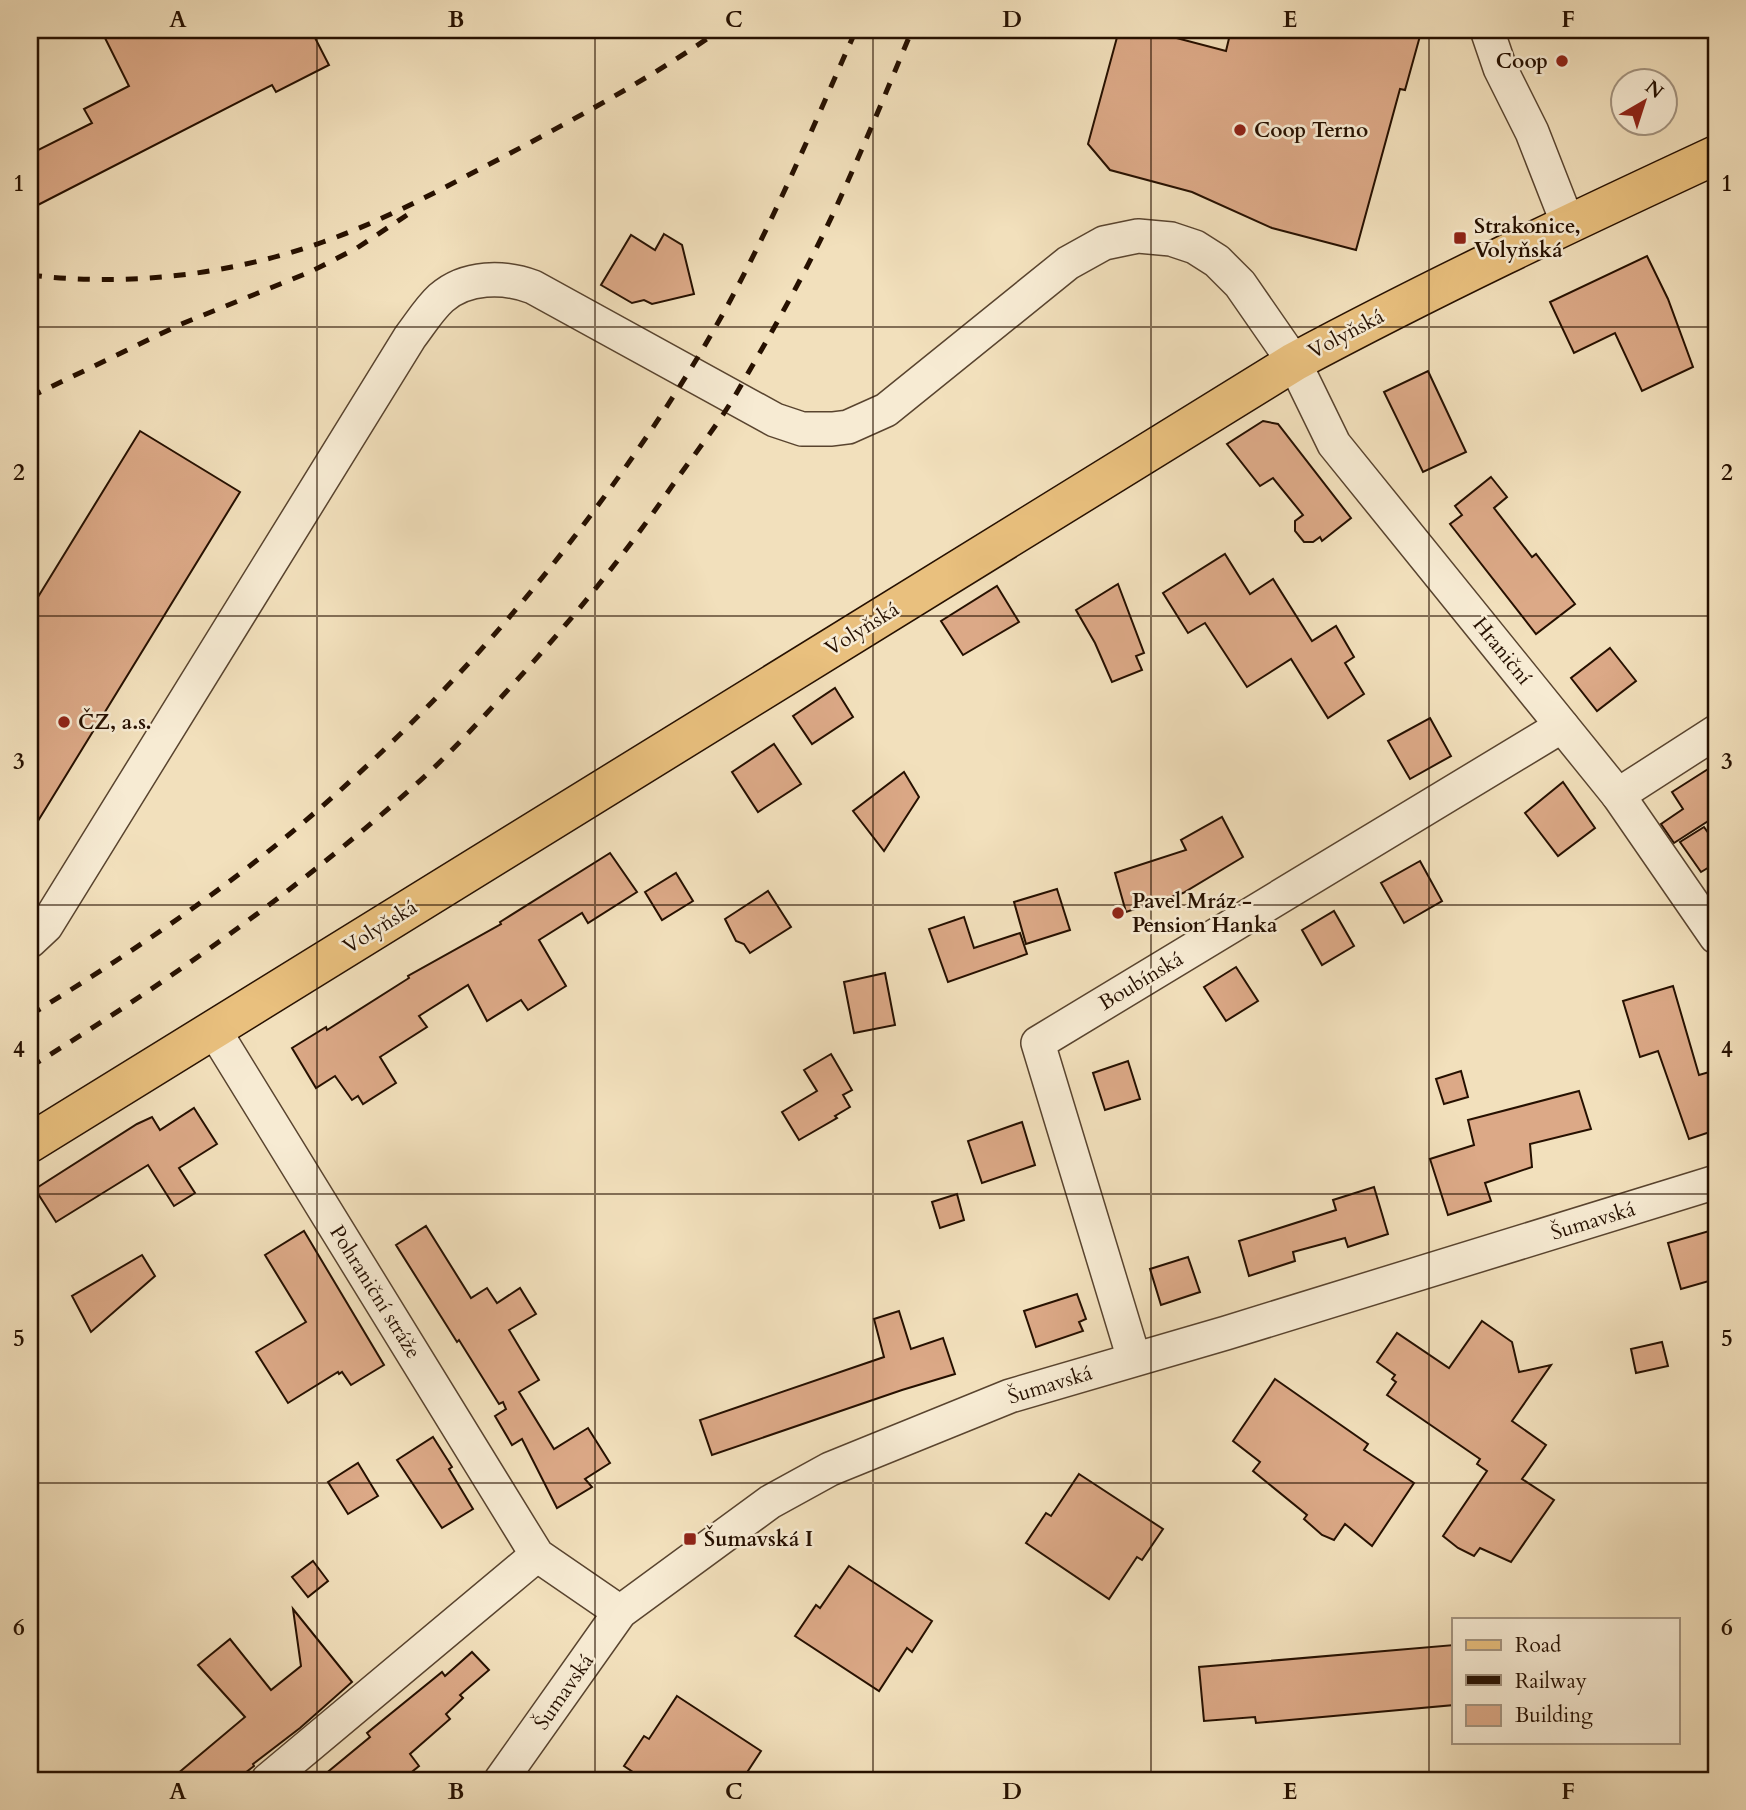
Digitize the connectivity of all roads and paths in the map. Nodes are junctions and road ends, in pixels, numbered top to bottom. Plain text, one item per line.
1 (1487, 30) edge
2 (1716, 155) edge
3 (1568, 224) junction
4 (1294, 362) junction
5 (1562, 726) junction
6 (1716, 732) edge
7 (1618, 795) junction
8 (1716, 937) edge
9 (30, 941) edge
10 (214, 1030) junction
11 (30, 1143) edge
12 (1716, 1182) edge
13 (1135, 1360) junction
14 (537, 1555) junction
15 (620, 1612) junction
16 (268, 1780) edge
17 (501, 1780) edge

1 - 3 street
2 - 3 main road, Volyňská
3 - 4 main road, Volyňská
4 - 5 street, Hraniční
4 - 9 street, Hraniční
4 - 10 main road, Volyňská
5 - 7 street, Hraniční
5 - 13 street, Boubínská
6 - 7 street
7 - 8 street, Hraniční
10 - 11 main road, Volyňská
10 - 14 street, Pohraniční stráže
12 - 13 street, Šumavská
13 - 15 street, Šumavská
14 - 15 street, Pohraniční stráže
14 - 16 street
15 - 17 street, Šumavská

